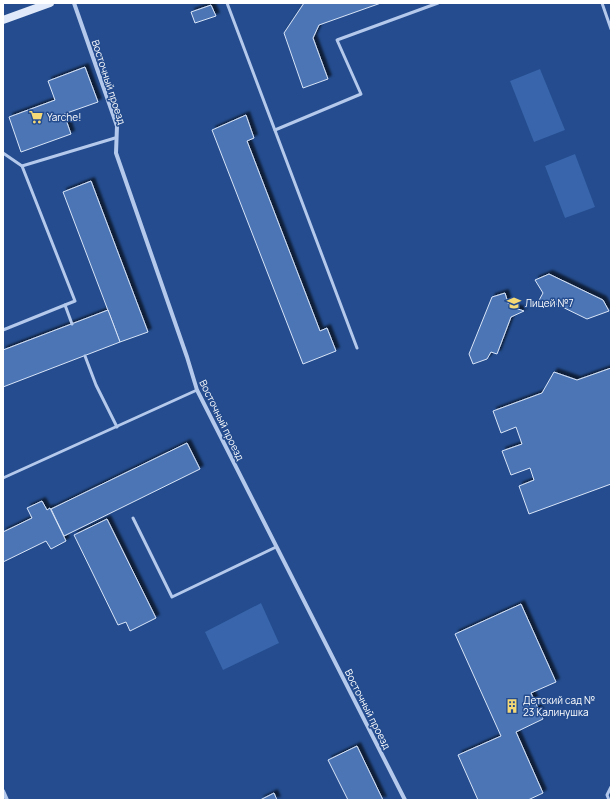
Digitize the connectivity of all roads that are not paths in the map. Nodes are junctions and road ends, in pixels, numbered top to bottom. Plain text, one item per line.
1 (50, 3) edge
2 (74, 3) edge
3 (227, 3) edge
4 (438, 3) edge
5 (602, 3) edge
6 (3, 20) edge
7 (611, 28) edge
8 (274, 130) junction
9 (115, 138) junction
10 (3, 153) edge
11 (22, 166) junction
12 (65, 305) junction
13 (72, 324) dead end
14 (3, 330) edge
15 (357, 348) dead end
16 (84, 356) dead end
17 (197, 390) junction
18 (117, 427) junction
19 (3, 478) edge
20 (132, 518) dead end
21 (276, 547) junction
22 (611, 786) edge
23 (3, 791) edge
24 (7, 800) edge
25 (405, 800) edge
26 (609, 800) edge

1 - 6 street
2 - 9 street, Восточный проезд
3 - 8 lane
4 - 8 lane
5 - 7 lane
8 - 15 lane
9 - 11 lane
9 - 17 street, Восточный проезд
10 - 11 lane
11 - 12 lane
12 - 13 lane
12 - 14 lane
16 - 18 lane
17 - 18 lane
17 - 21 street, Восточный проезд
18 - 19 lane
20 - 21 lane
21 - 25 street, Восточный проезд
22 - 26 lane
23 - 24 street

